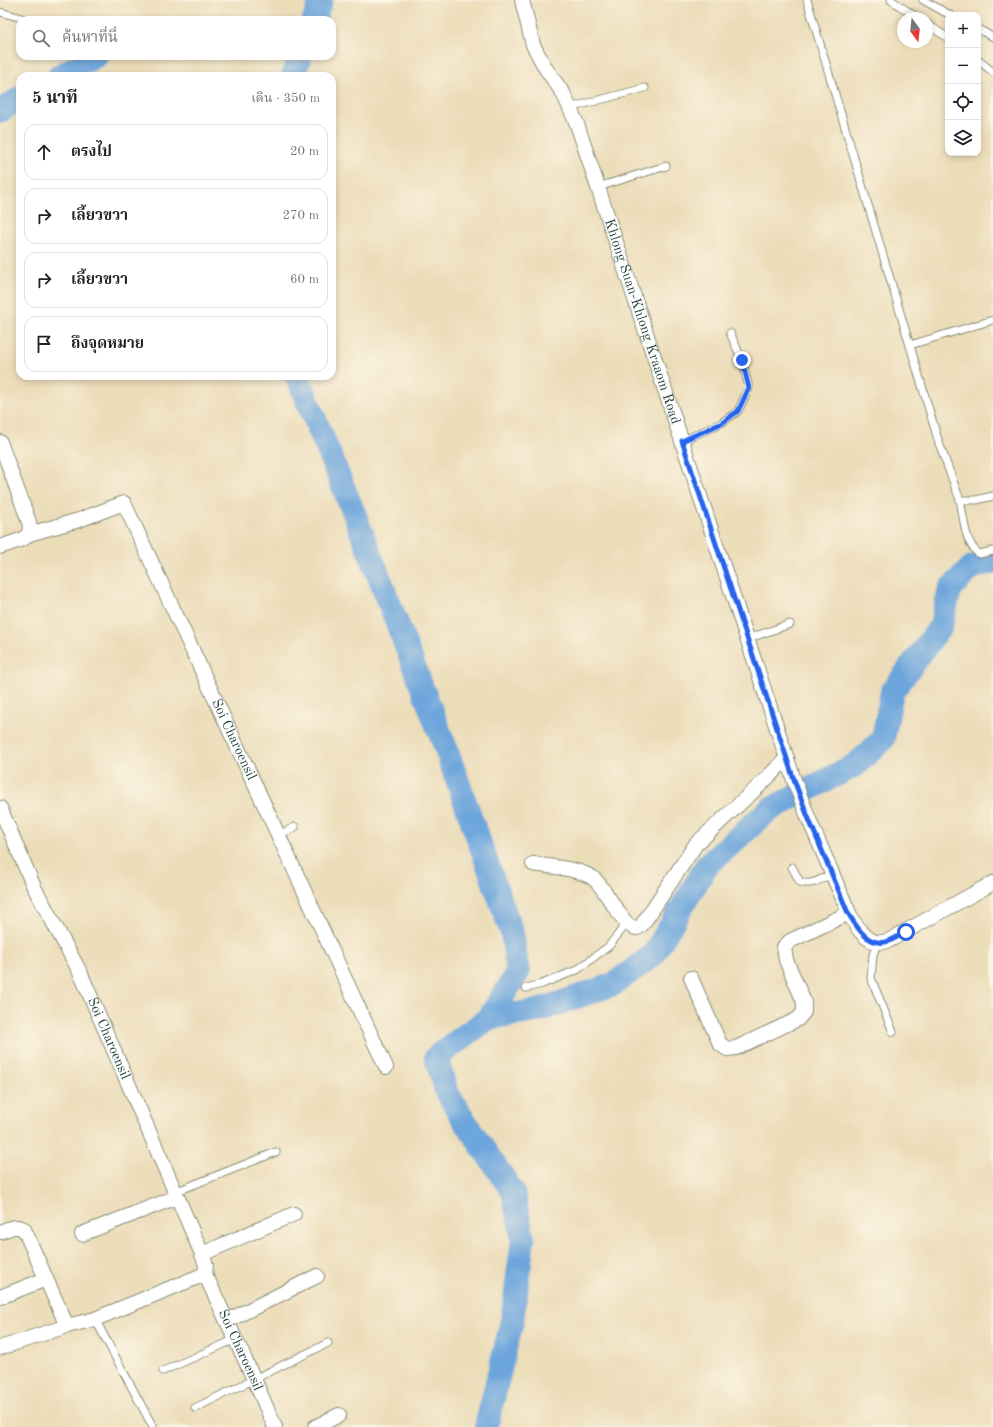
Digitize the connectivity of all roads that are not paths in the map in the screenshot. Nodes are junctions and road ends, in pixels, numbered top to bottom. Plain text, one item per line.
1 (522, 0) edge
2 (807, 0) edge
3 (891, 0) edge
4 (923, 0) edge
5 (0, 12) edge
6 (909, 12) edge
7 (945, 12) edge
8 (16, 16) edge
9 (933, 28) edge
10 (981, 31) edge
11 (945, 36) edge
12 (993, 37) edge
13 (981, 62) edge
14 (993, 72) edge
15 (645, 88) dead end
16 (569, 108) junction
17 (666, 166) dead end
18 (598, 187) junction
19 (993, 320) edge
20 (730, 333) dead end
21 (910, 345) junction
22 (682, 441) junction
23 (0, 442) edge
24 (993, 496) edge
25 (960, 500) junction
26 (29, 534) junction
27 (0, 547) edge
28 (993, 551) edge
29 (790, 624) dead end
30 (747, 639) junction
31 (787, 758) junction
32 (0, 808) edge
33 (295, 827) dead end
34 (279, 835) junction
35 (533, 864) dead end
36 (792, 867) dead end
37 (832, 874) junction
38 (993, 884) edge
39 (848, 913) junction
40 (627, 923) junction
41 (877, 942) junction
42 (691, 978) dead end
43 (526, 988) dead end
44 (893, 1032) dead end
45 (386, 1067) dead end
46 (276, 1152) dead end
47 (176, 1195) junction
48 (294, 1214) dead end
49 (0, 1232) edge
50 (82, 1234) dead end
51 (202, 1254) junction
52 (205, 1274) junction
53 (317, 1276) dead end
54 (46, 1279) junction
55 (0, 1297) edge
56 (96, 1319) junction
57 (227, 1321) junction
58 (67, 1326) junction
59 (236, 1339) junction
60 (328, 1343) dead end
61 (0, 1348) edge
62 (163, 1370) dead end
63 (254, 1379) junction
64 (195, 1408) dead end
65 (339, 1415) dead end
66 (153, 1427) edge
67 (275, 1427) edge
68 (315, 1427) edge

1 - 16 street, Khlong Suan-Khlong Kraaom Road
2 - 21 lane
3 - 6 lane
4 - 7 lane
5 - 8 lane
9 - 11 lane
10 - 12 lane
13 - 14 lane
15 - 16 lane
16 - 18 street, Khlong Suan-Khlong Kraaom Road
17 - 18 lane
18 - 22 street, Khlong Suan-Khlong Kraaom Road
19 - 21 lane
20 - 22 lane
21 - 25 lane
22 - 30 street, Khlong Suan-Khlong Kraaom Road
23 - 26 street
24 - 25 lane
25 - 28 lane
26 - 27 street, Soi Charoensil
26 - 34 street, Soi Charoensil
29 - 30 lane
30 - 31 street, Khlong Suan-Khlong Kraaom Road
31 - 37 street, Khlong Suan-Khlong Kraaom Road
31 - 40 street
32 - 47 street, Soi Charoensil
33 - 34 lane
34 - 45 street, Soi Charoensil
35 - 40 street
36 - 37 lane
37 - 39 street, Khlong Suan-Khlong Kraaom Road
38 - 41 street
39 - 41 street, Khlong Suan-Khlong Kraaom Road
39 - 42 street
40 - 43 lane
41 - 44 lane
46 - 47 lane
47 - 50 street
47 - 51 street, Soi Charoensil
48 - 51 street
49 - 54 street
51 - 52 street, Soi Charoensil
52 - 56 street
52 - 57 street, Soi Charoensil
53 - 57 street
54 - 55 street
54 - 58 street
56 - 58 street
56 - 66 lane
57 - 59 street, Soi Charoensil
58 - 61 street
59 - 62 lane
59 - 63 street, Soi Charoensil
60 - 63 lane
63 - 64 lane
63 - 67 street, Soi Charoensil
65 - 68 street

